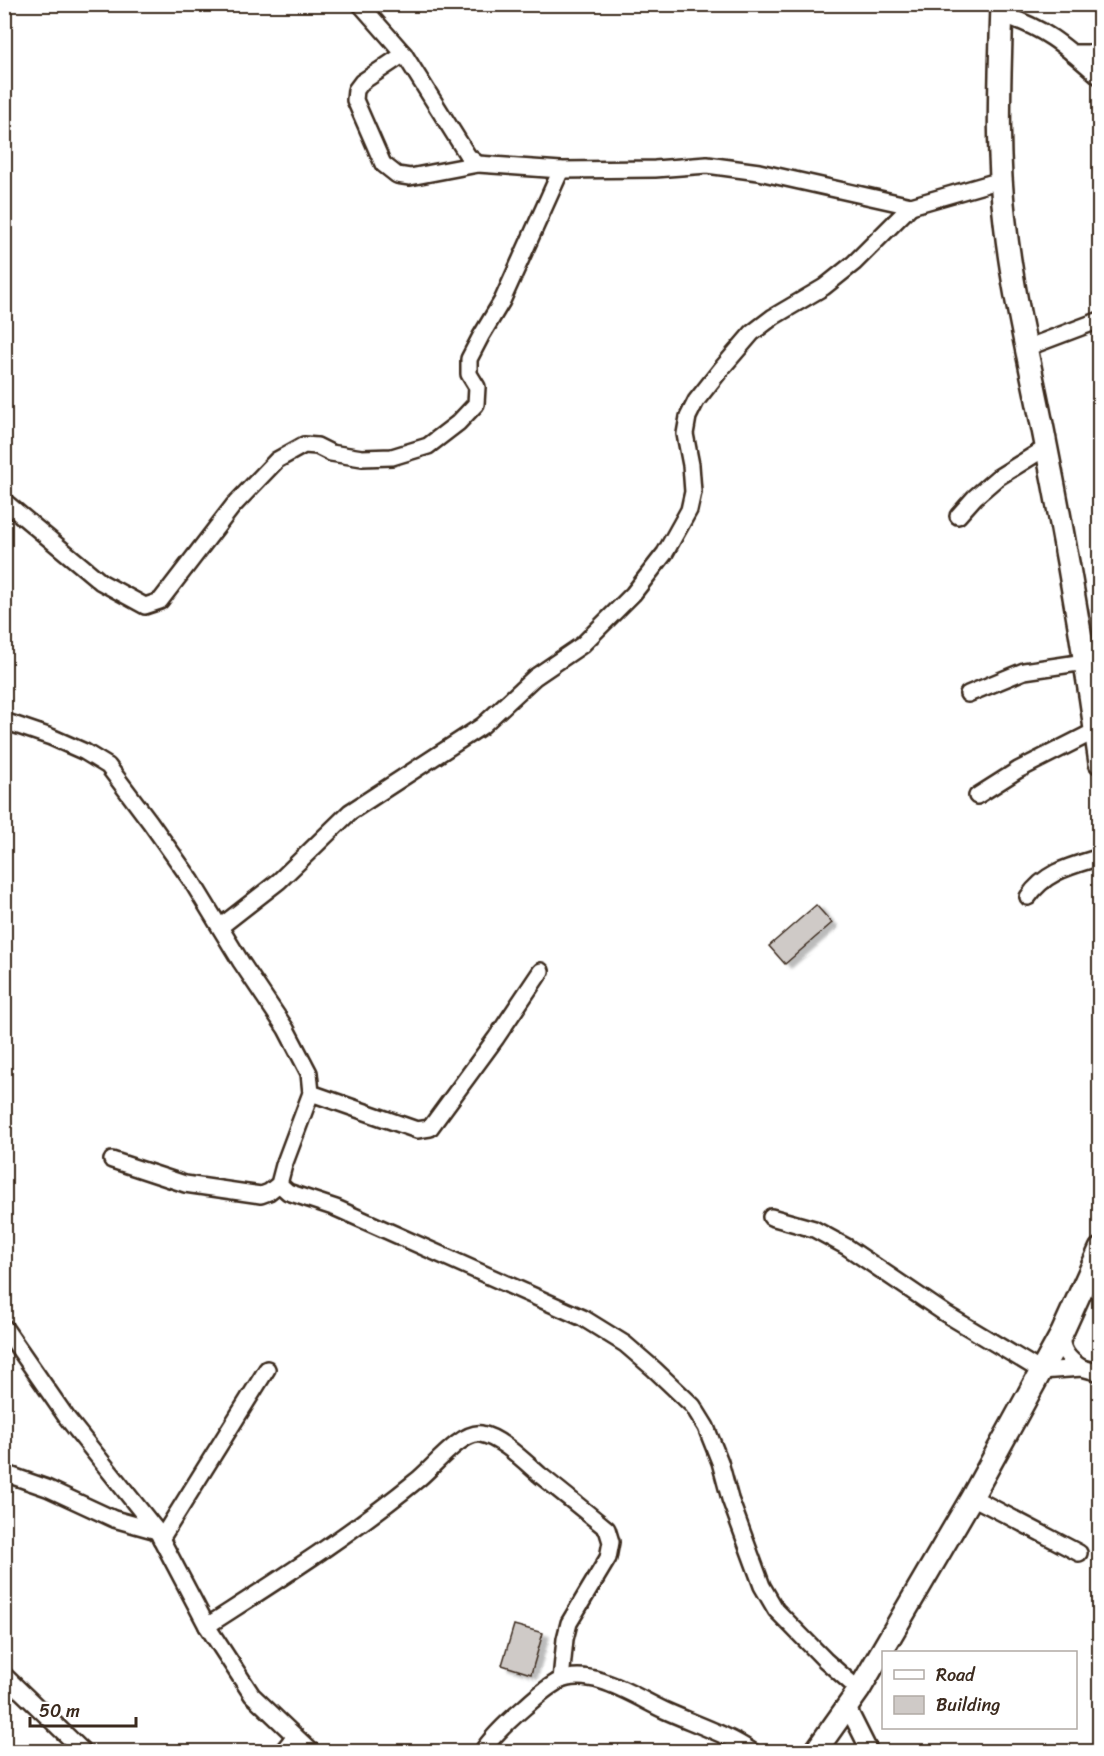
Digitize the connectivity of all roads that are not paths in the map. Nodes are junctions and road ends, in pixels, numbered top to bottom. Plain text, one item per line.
1 (360, 4) edge
2 (1002, 10) edge
3 (1072, 53) junction
4 (1100, 53) edge
5 (404, 54) junction
6 (1100, 77) edge
7 (478, 164) junction
8 (561, 170) junction
9 (1001, 180) junction
10 (911, 206) junction
11 (1100, 320) edge
12 (1026, 348) junction
13 (1047, 447) junction
14 (4, 501) edge
15 (957, 516) dead end
16 (1092, 656) edge
17 (968, 694) dead end
18 (4, 721) edge
19 (1095, 731) junction
20 (1100, 763) edge
21 (977, 796) dead end
22 (1100, 857) edge
23 (1028, 897) dead end
24 (220, 927) junction
25 (541, 971) dead end
26 (311, 1093) junction
27 (112, 1160) dead end
28 (279, 1184) junction
29 (771, 1217) dead end
30 (1100, 1249) edge
31 (4, 1327) edge
32 (1062, 1333) junction
33 (1082, 1368) junction
34 (267, 1369) dead end
35 (1041, 1371) junction
36 (1100, 1373) edge
37 (4, 1473) edge
38 (972, 1497) junction
39 (159, 1535) junction
40 (1079, 1554) dead end
41 (207, 1626) junction
42 (4, 1675) edge
43 (561, 1680) junction
44 (853, 1698) junction
45 (295, 1736) junction
46 (84, 1752) edge
47 (282, 1752) edge
48 (312, 1752) edge
49 (482, 1752) edge
50 (753, 1752) edge
51 (816, 1752) edge
52 (870, 1752) edge

1 - 5 street
2 - 3 street
2 - 9 main road
3 - 4 street
3 - 6 street
5 - 7 street
5 - 7 street
7 - 8 street
8 - 10 street
8 - 14 street
9 - 10 street
9 - 12 main road
10 - 24 street
11 - 12 street
12 - 13 main road
13 - 15 street
13 - 16 main road
16 - 17 street
16 - 19 main road
18 - 24 street
19 - 20 main road
19 - 21 street
22 - 23 street
24 - 26 street
25 - 26 street
26 - 28 street
27 - 28 street
28 - 44 street
29 - 35 street
30 - 32 main road
31 - 39 street
32 - 33 street
32 - 35 main road
33 - 35 street
33 - 36 street
34 - 39 street
35 - 38 main road
37 - 39 street
38 - 40 street
38 - 44 main road
39 - 41 street
41 - 43 street
41 - 45 street
42 - 46 street
43 - 49 street
43 - 50 street
44 - 51 main road
44 - 52 street
45 - 47 street
45 - 48 street

